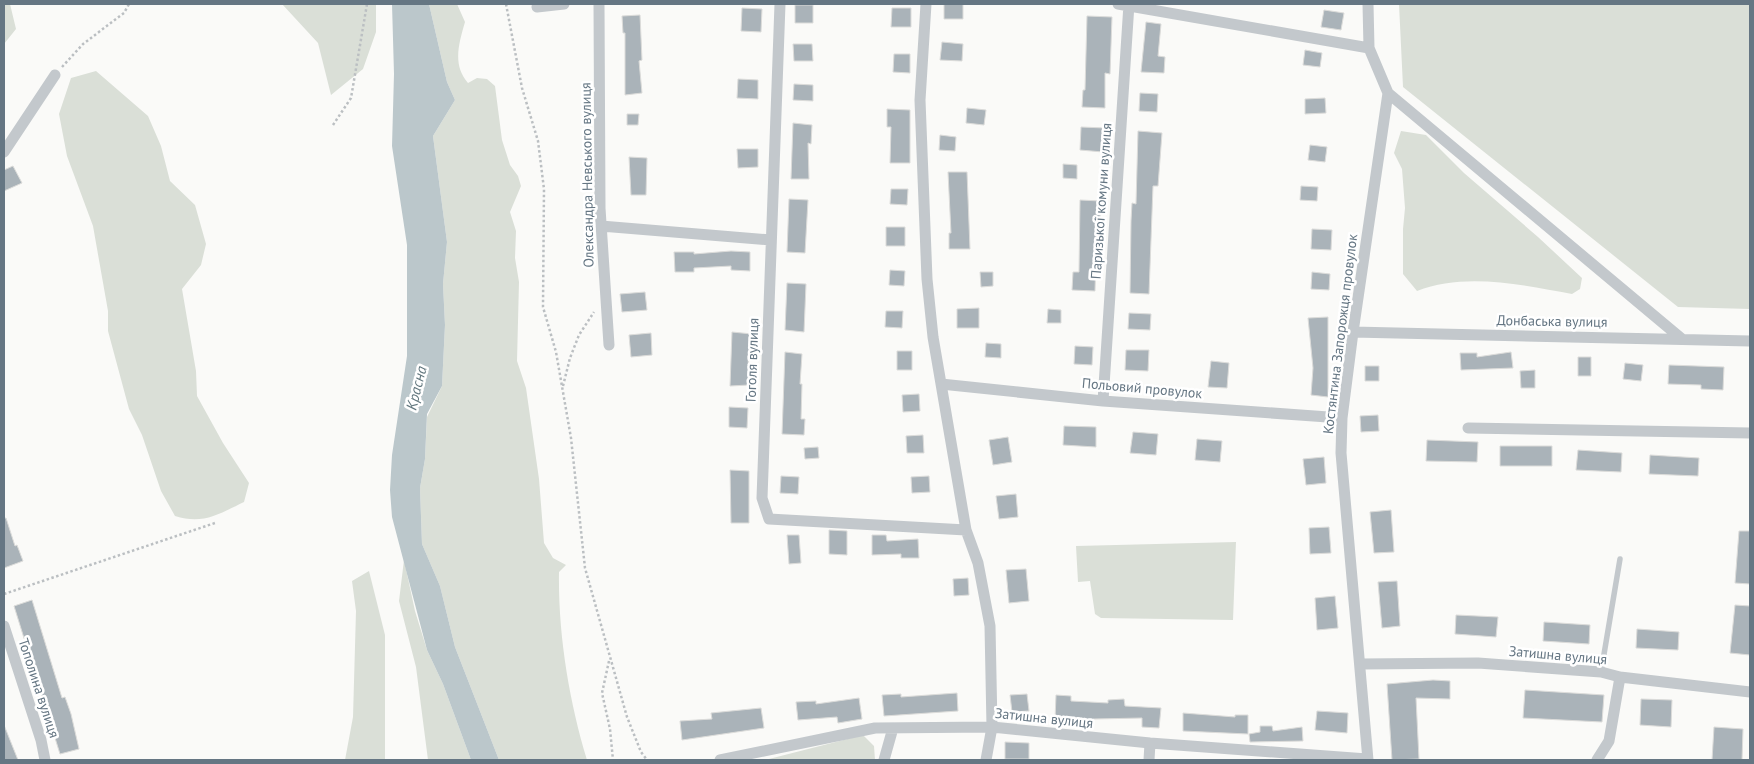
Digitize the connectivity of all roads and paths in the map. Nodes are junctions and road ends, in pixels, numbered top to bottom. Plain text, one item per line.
1 (129, 4) edge
2 (367, 4) edge
3 (506, 4) edge
4 (564, 4) edge
5 (599, 4) edge
6 (780, 4) edge
7 (926, 4) edge
8 (1126, 4) edge
9 (1368, 4) edge
10 (537, 7) dead end
11 (1370, 48) junction
12 (54, 75) joint
13 (1388, 93) junction
14 (333, 126) dead end
15 (4, 152) edge
16 (601, 226) junction
17 (771, 240) junction
18 (605, 293) junction
19 (1353, 332) junction
20 (1682, 339) junction
21 (1750, 341) edge
22 (608, 345) dead end
23 (941, 384) junction
24 (562, 389) junction
25 (1102, 400) junction
26 (1342, 418) junction
27 (1468, 428) dead end
28 (1750, 433) edge
29 (215, 522) dead end
30 (966, 530) junction
31 (1620, 559) dead end
32 (4, 594) edge
33 (4, 626) edge
34 (610, 659) junction
35 (1361, 664) junction
36 (1601, 672) junction
37 (1620, 677) junction
38 (1750, 692) edge
39 (992, 727) junction
40 (893, 728) junction
41 (1150, 743) junction
42 (1367, 759) edge
43 (45, 760) edge
44 (613, 760) edge
45 (647, 760) edge
46 (720, 760) edge
47 (884, 760) edge
48 (986, 760) edge
49 (1149, 760) edge
50 (1597, 760) edge

1 - 12 path
2 - 14 path
3 - 24 path
4 - 10 street
5 - 16 street, Олександра Невського вулиця
6 - 17 street, Гоголя вулиця
7 - 23 street
8 - 11 street
8 - 25 street, Паризької комуни вулиця
9 - 11 street
11 - 13 street
12 - 15 street
13 - 19 street, Костянтина Запорожця провулок
13 - 20 street
16 - 17 street
16 - 18 street, Олександра Невського вулиця
17 - 30 street, Гоголя вулиця
18 - 22 street, Олександра Невського вулиця
18 - 24 path
19 - 20 street, Донбаська вулиця
19 - 26 street, Костянтина Запорожця провулок
20 - 21 street, Донбаська вулиця
23 - 25 street, Польовий провулок
23 - 30 street
24 - 34 path
25 - 26 street, Польовий провулок
26 - 35 street, Костянтина Запорожця провулок
27 - 28 street
29 - 32 path
30 - 39 street
31 - 36 lane
33 - 43 street, Тополина вулиця
34 - 44 path
34 - 45 path
35 - 36 street, Затишна вулиця
35 - 42 street, Костянтина Запорожця провулок
36 - 37 street, Затишна вулиця
37 - 38 street, Затишна вулиця
37 - 50 street
39 - 40 street, Затишна вулиця
39 - 41 street, Затишна вулиця
39 - 48 street
40 - 46 street, Затишна вулиця
40 - 47 street
41 - 42 street, Затишна вулиця
41 - 49 street

